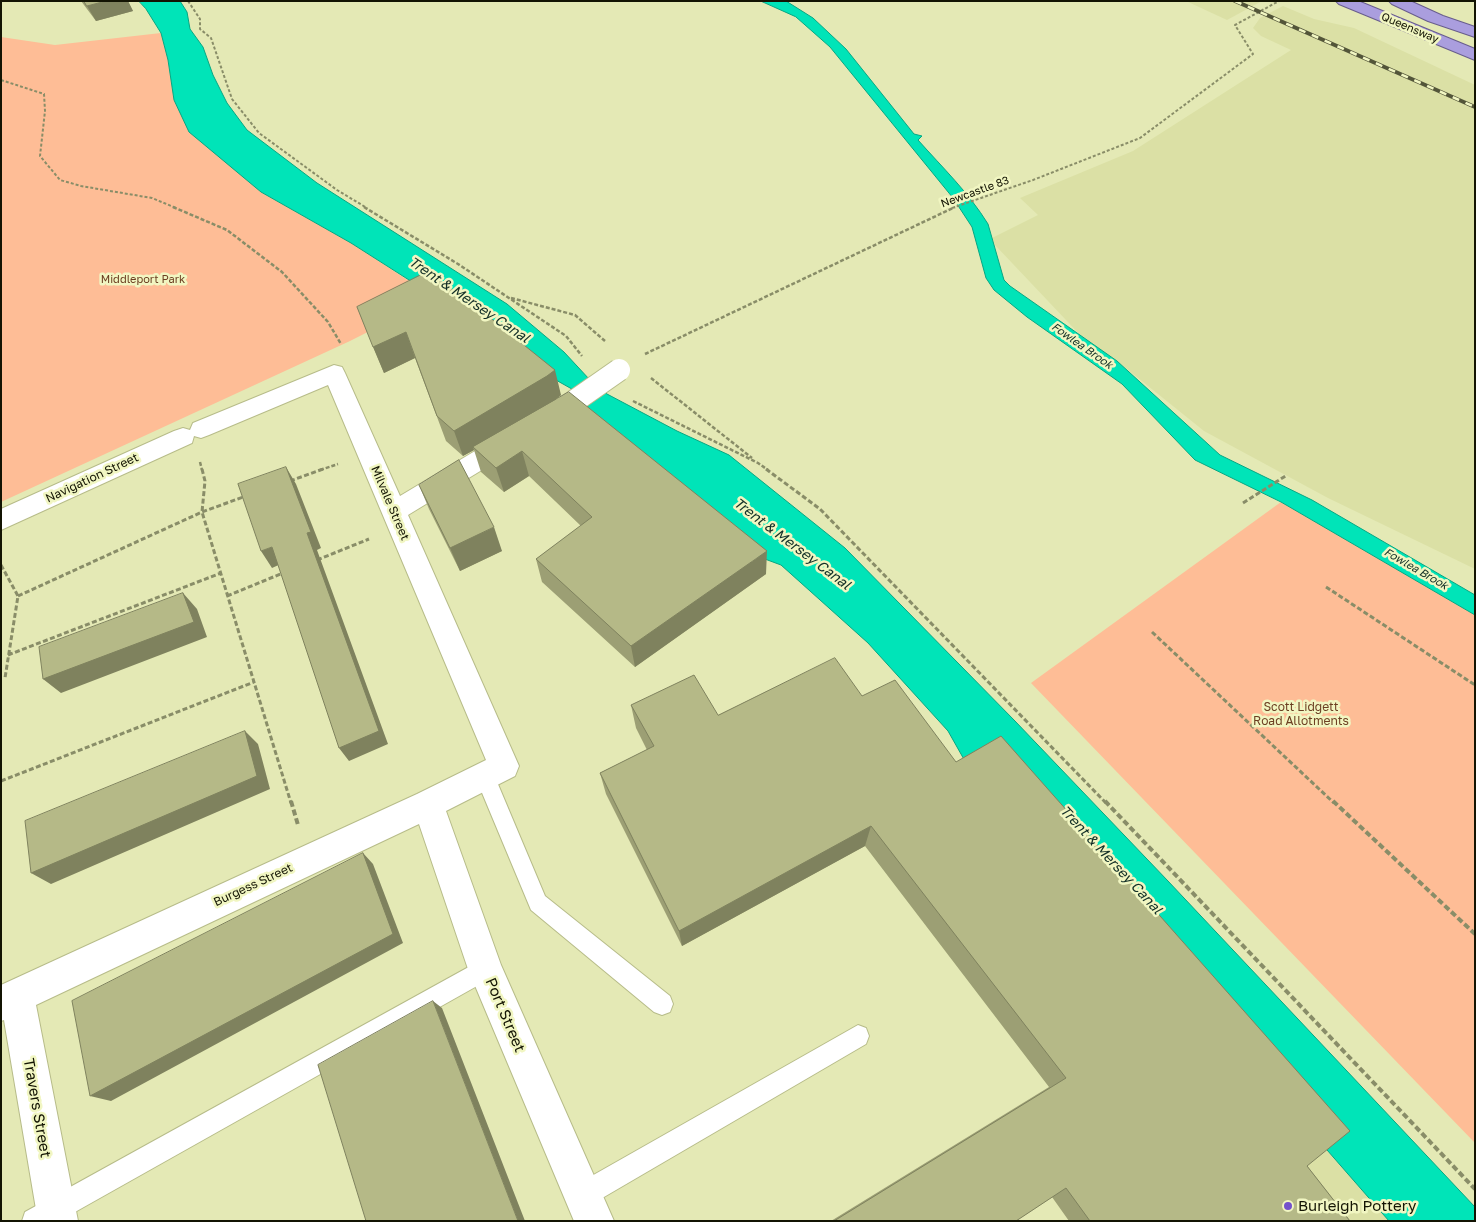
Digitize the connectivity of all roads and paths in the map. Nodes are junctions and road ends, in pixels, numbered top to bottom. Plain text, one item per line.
1 (188, 1) edge
2 (1279, 1) edge
3 (1344, 1) edge
4 (1397, 1) edge
5 (1374, 13) junction
6 (1475, 34) edge
7 (1475, 55) edge
8 (1475, 69) edge
9 (1, 80) edge
10 (509, 297) junction
11 (585, 358) dead end
12 (624, 366) junction
13 (334, 373) junction
14 (630, 399) dead end
15 (558, 412) edge
16 (525, 432) edge
17 (192, 433) junction
18 (368, 454) junction
19 (758, 463) junction
20 (1286, 475) dead end
21 (285, 483) edge
22 (248, 496) edge
23 (1243, 503) dead end
24 (202, 512) junction
25 (1, 520) edge
26 (396, 520) junction
27 (309, 563) edge
28 (1, 565) edge
29 (291, 570) edge
30 (221, 573) junction
31 (1326, 587) dead end
32 (18, 596) junction
33 (227, 596) junction
34 (1152, 632) dead end
35 (8, 654) junction
36 (5, 678) dead end
37 (254, 682) junction
38 (1475, 685) edge
39 (494, 771) junction
40 (1, 781) edge
41 (428, 804) junction
42 (308, 859) junction
43 (1475, 934) edge
44 (485, 969) junction
45 (9, 999) edge
46 (662, 1004) dead end
47 (858, 1036) dead end
48 (1475, 1189) edge
49 (588, 1208) edge
50 (49, 1217) edge

1 - 10 path
2 - 12 path, Newcastle 83
3 - 5 highway, Queensway
4 - 6 highway, Queensway
5 - 7 highway, Queensway
5 - 8 highway
9 - 13 path
10 - 11 path
10 - 12 path
12 - 15 street, bridge
12 - 19 path
13 - 17 street
13 - 18 street, Milvale Street
14 - 19 path
16 - 26 street
17 - 24 path
17 - 25 street, Navigation Street
18 - 21 path
18 - 26 street, Milvale Street
19 - 48 path
20 - 23 path
22 - 24 path
24 - 30 path
24 - 32 path
26 - 27 path
26 - 39 street, Milvale Street
28 - 32 path
29 - 33 path
30 - 33 path
30 - 35 path
31 - 38 path
32 - 35 path
33 - 37 path
34 - 43 path
35 - 36 path
37 - 40 path
37 - 42 path
39 - 41 street, Burgess Street
39 - 46 lane
41 - 42 street, Burgess Street
41 - 44 street, Port Street
42 - 45 street, Burgess Street
44 - 49 street, Port Street
44 - 50 lane
45 - 50 street, Travers Street
47 - 49 lane

